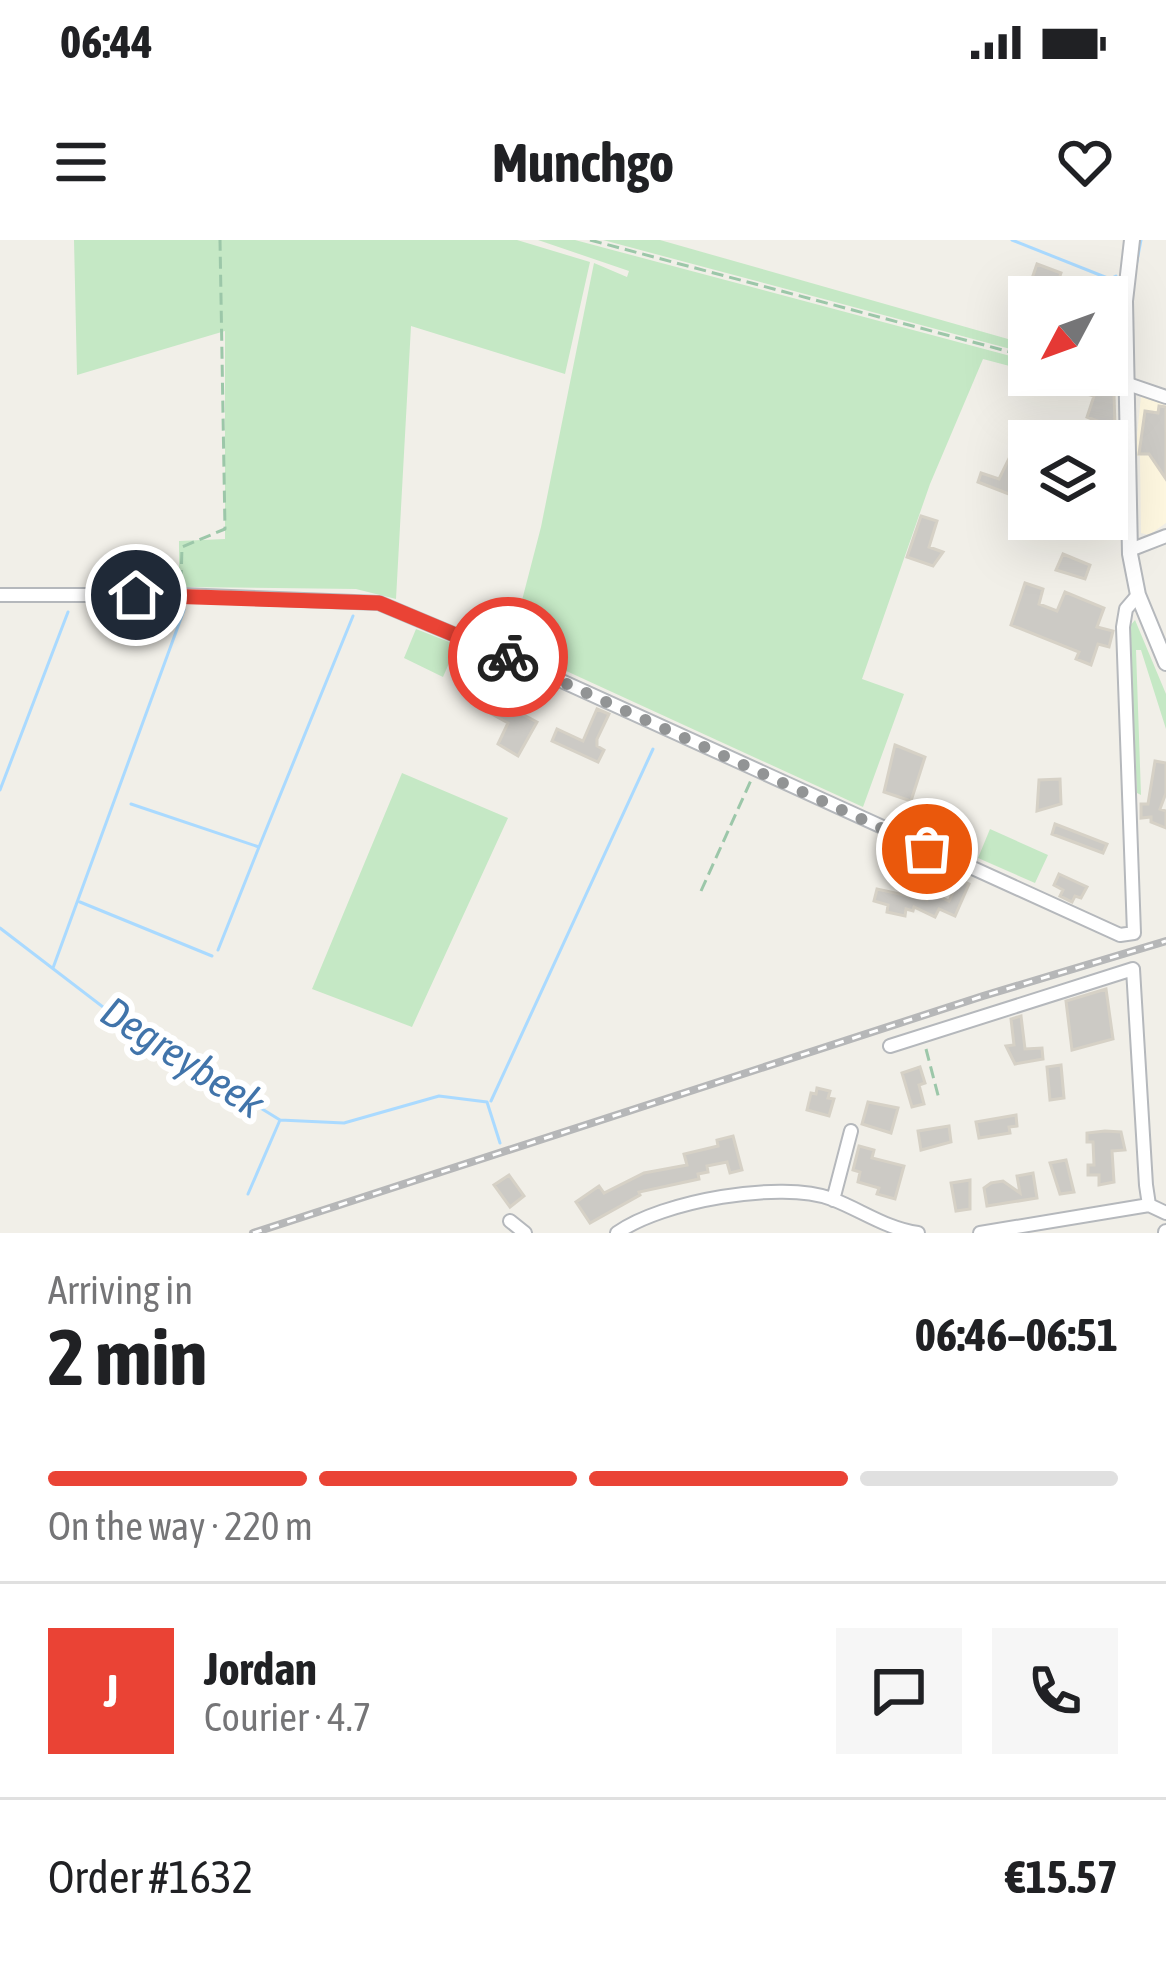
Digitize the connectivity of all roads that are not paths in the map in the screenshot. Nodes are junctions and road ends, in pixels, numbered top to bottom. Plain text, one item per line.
1 (1132, 240) edge
2 (1127, 276) edge
3 (1128, 384) joint
4 (1166, 397) edge
5 (1166, 536) edge
6 (1130, 550) junction
7 (0, 595) edge
8 (1138, 595) junction
9 (1166, 663) edge
10 (890, 1046) dead end
11 (851, 1131) dead end
12 (833, 1200) junction
13 (1150, 1205) junction
14 (1166, 1213) edge
15 (510, 1221) dead end
16 (910, 1232) edge
17 (525, 1233) edge
18 (617, 1233) edge
19 (980, 1233) edge

1 - 2 street
3 - 4 street
3 - 6 street
5 - 6 street
6 - 8 street
7 - 8 street
8 - 9 street
10 - 13 street
11 - 12 street
12 - 16 street
12 - 18 street
13 - 14 street
13 - 19 street
15 - 17 street

